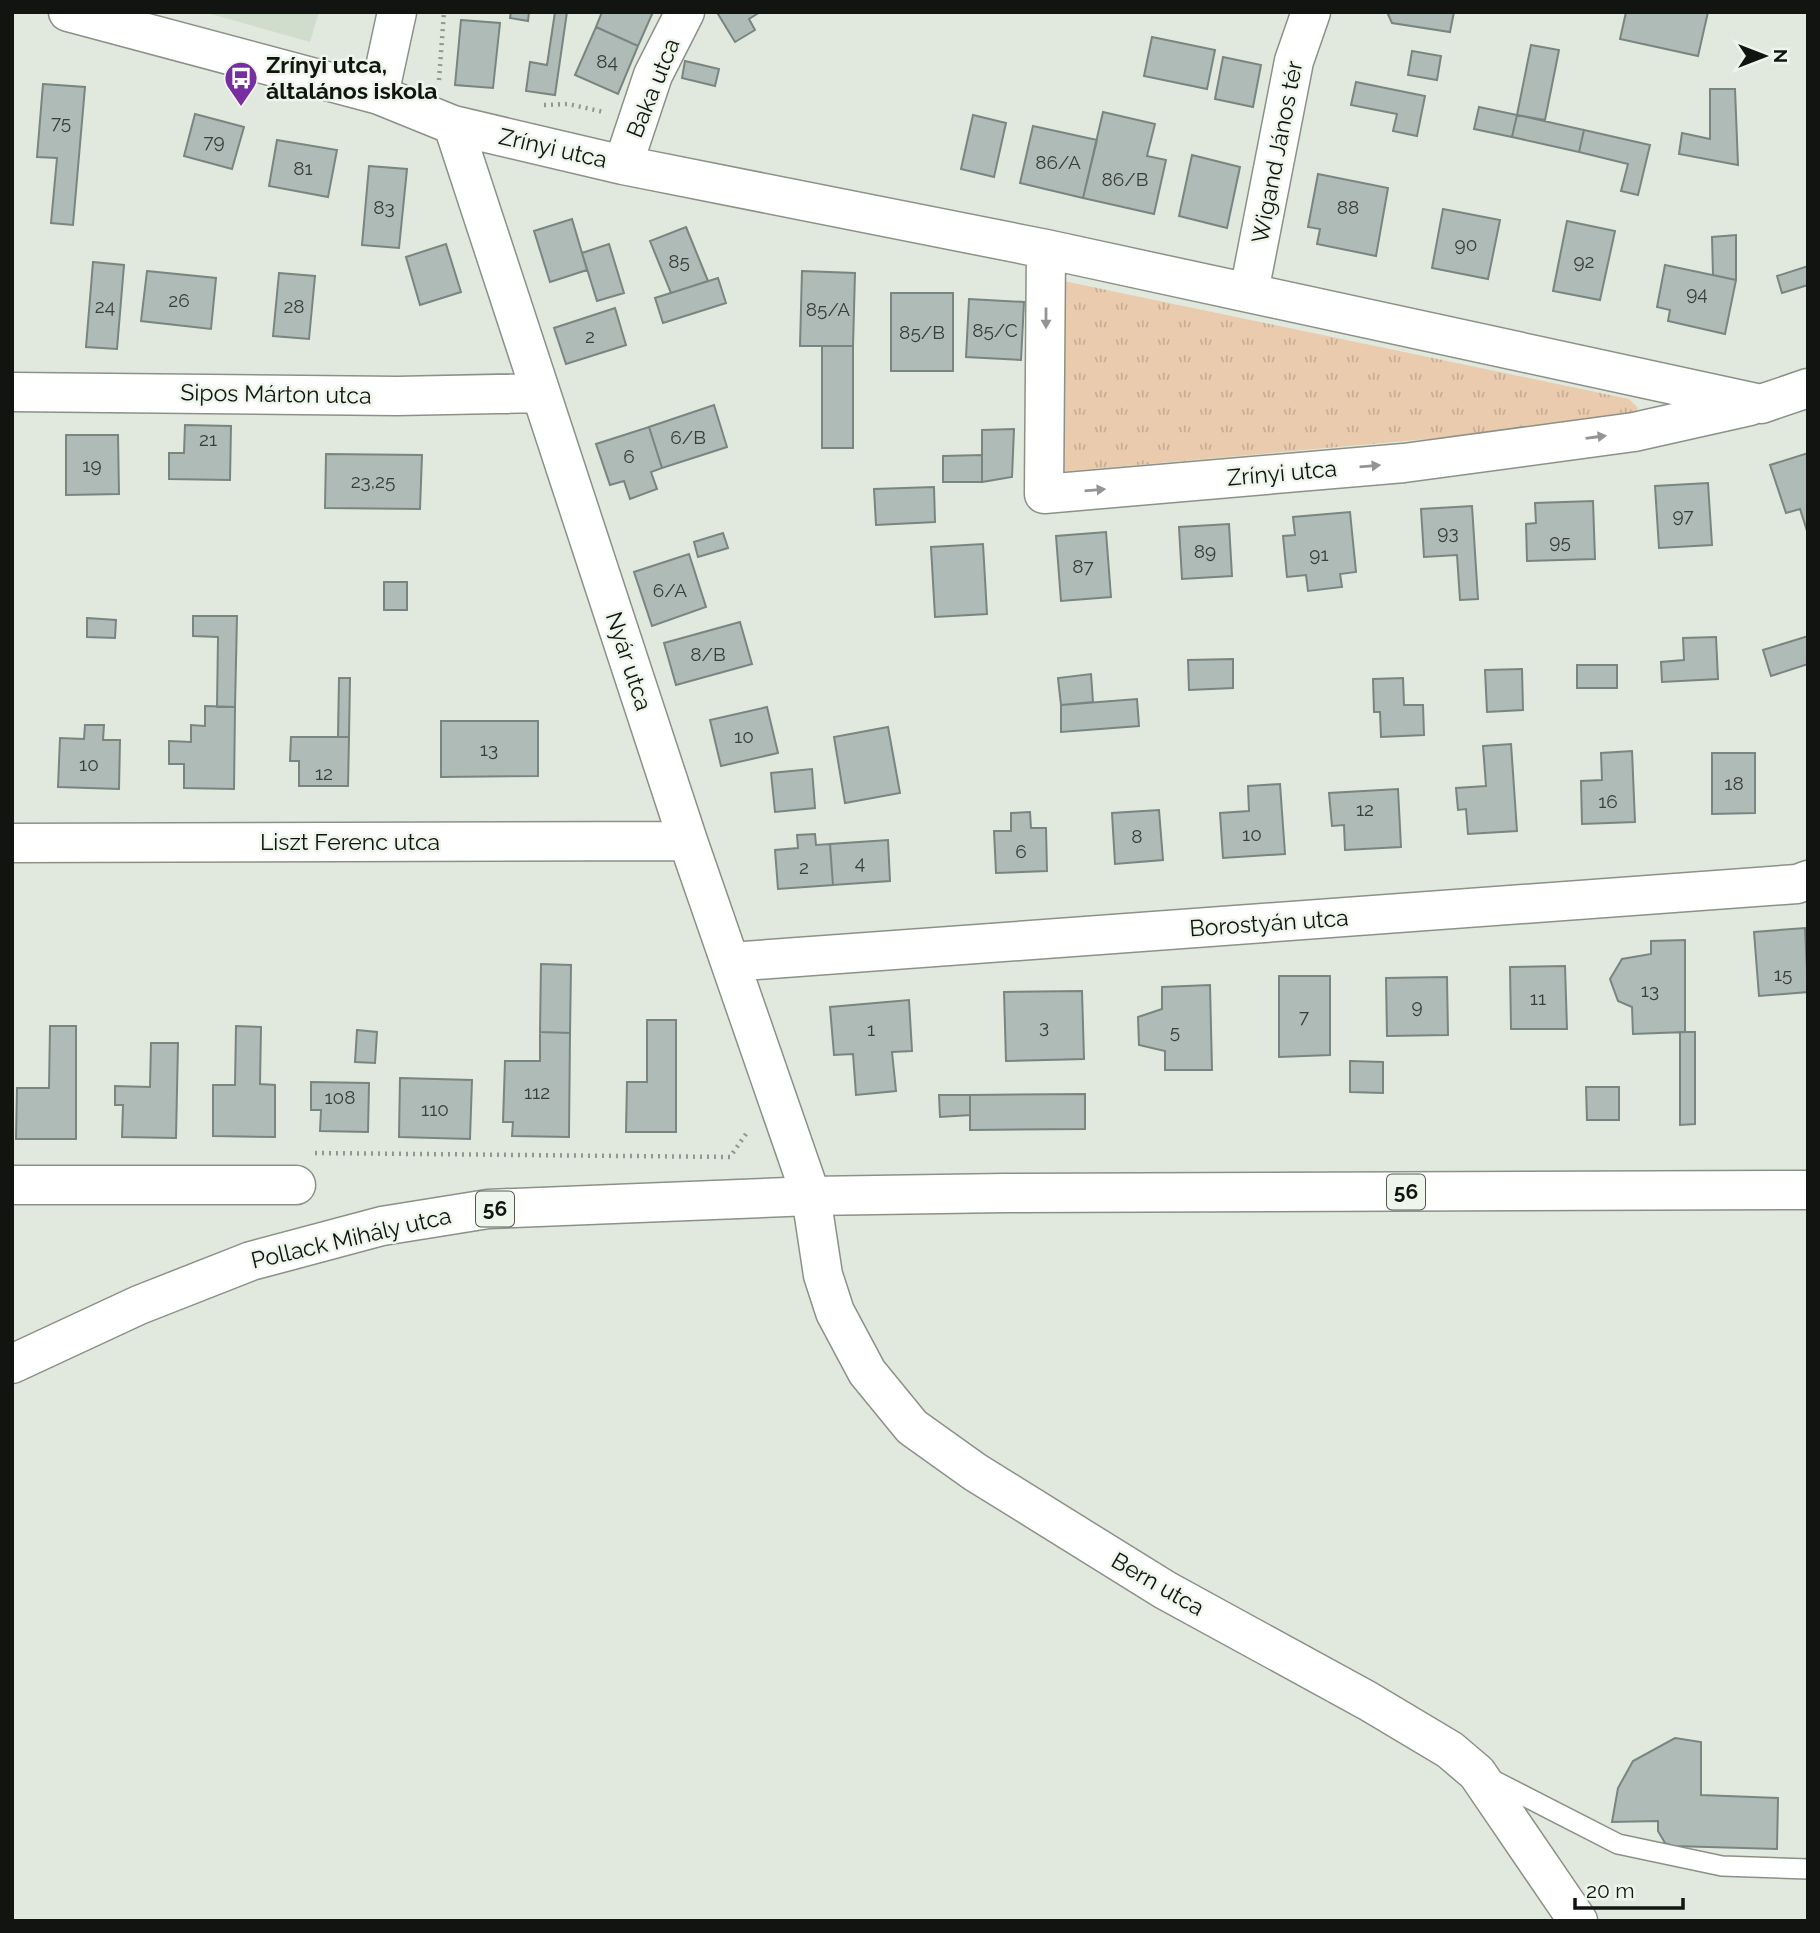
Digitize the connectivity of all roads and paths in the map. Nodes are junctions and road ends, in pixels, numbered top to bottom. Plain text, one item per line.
1 (68, 12) edge
2 (397, 12) edge
3 (444, 12) edge
4 (685, 12) edge
5 (1311, 12) edge
6 (438, 87) dead end
7 (379, 95) junction
8 (536, 106) dead end
9 (611, 113) dead end
10 (453, 125) junction
11 (623, 165) junction
12 (1046, 249) junction
13 (1249, 292) junction
14 (1808, 388) edge
15 (12, 392) edge
16 (540, 393) junction
17 (1761, 404) junction
18 (688, 841) junction
19 (12, 844) edge
20 (1808, 880) edge
21 (730, 962) junction
22 (773, 1094) junction
23 (12, 1185) edge
24 (296, 1185) joint
25 (1808, 1190) edge
26 (811, 1196) junction
27 (12, 1364) edge
28 (1477, 1773) junction
29 (1808, 1869) edge
30 (1578, 1921) edge

1 - 7 street, Zrínyi utca
2 - 7 street
3 - 6 path
4 - 11 street, Baka utca
5 - 13 street, Wigand János tér
7 - 10 street, Zrínyi utca
8 - 9 path
10 - 11 street, Zrínyi utca
10 - 16 street, Nyár utca
11 - 12 street, Zrínyi utca
12 - 13 street, Zrínyi utca
12 -> 17 street, Zrínyi utca
13 - 17 street, Zrínyi utca
14 - 17 street, Zrínyi utca
15 - 16 street, Sipos Márton utca
16 - 18 street, Nyár utca
18 - 19 street, Liszt Ferenc utca
18 - 21 street, Nyár utca
20 - 21 street, Borostyán utca
21 - 22 street, Nyár utca
22 - 24 path
22 - 26 street, Nyár utca
23 - 24 street
25 - 26 street, Pollack Mihály utca / 56
26 - 27 street, Pollack Mihály utca / 56
26 - 28 street, Bern utca
28 - 29 lane
28 - 30 street, Bern utca

